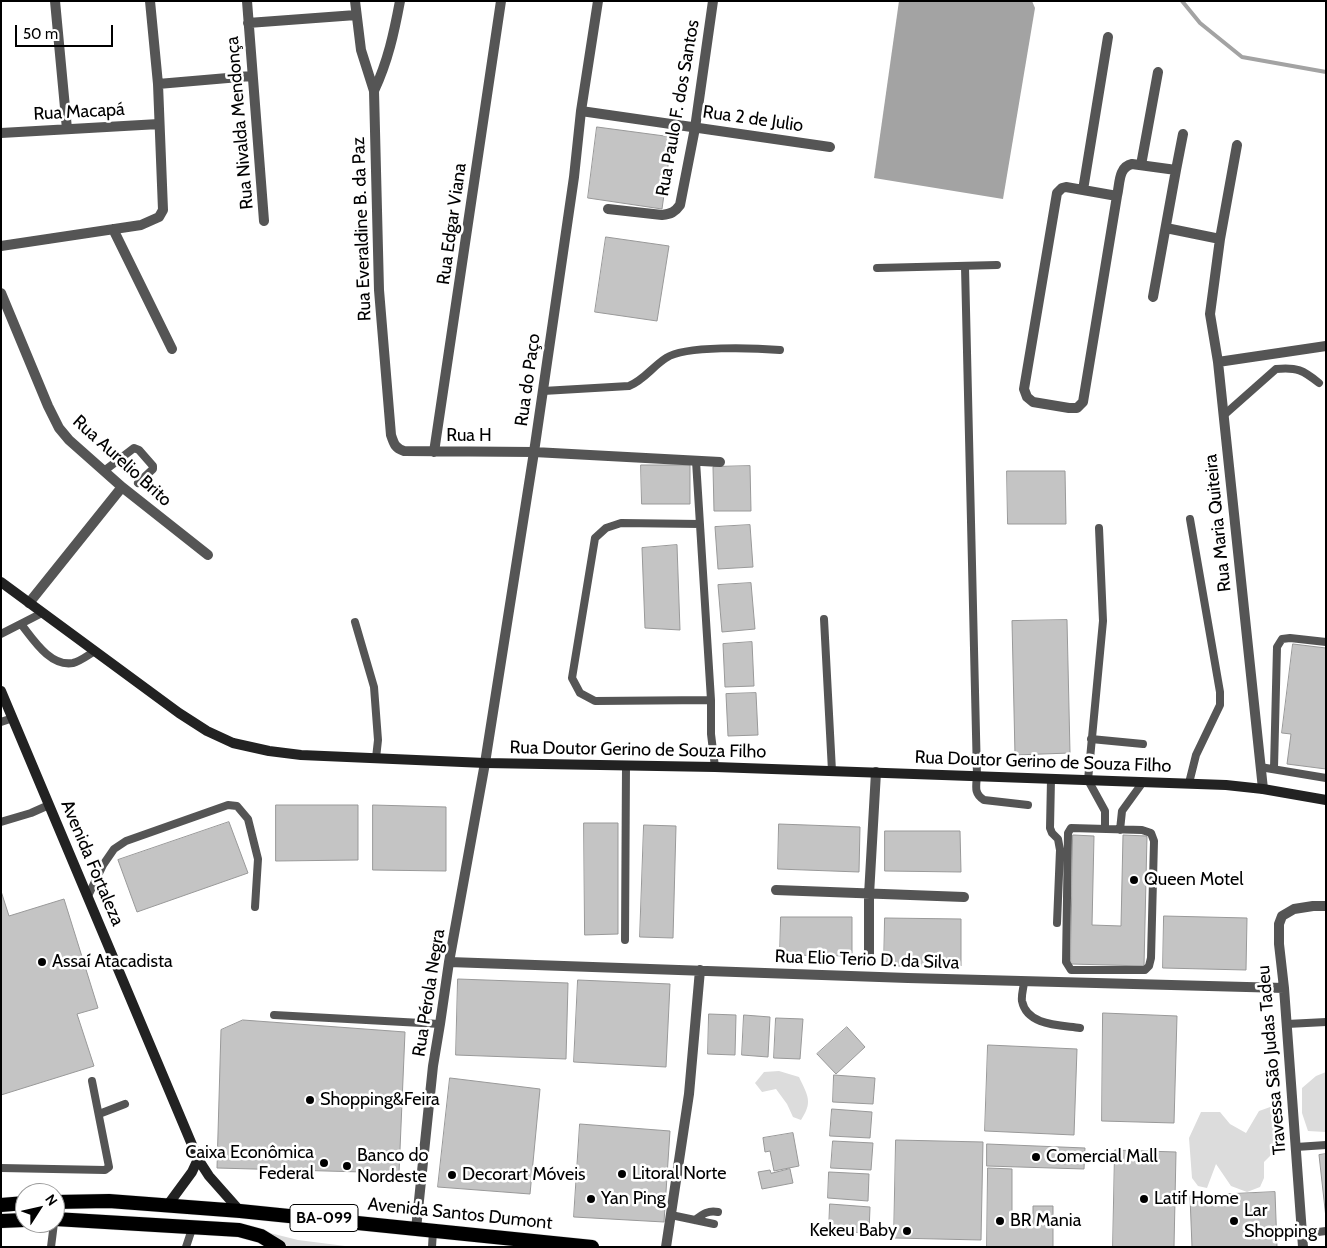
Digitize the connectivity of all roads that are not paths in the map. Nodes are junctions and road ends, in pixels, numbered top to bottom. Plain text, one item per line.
1 (55, 1) edge
2 (150, 1) edge
3 (247, 1) edge
4 (355, 1) edge
5 (400, 1) edge
6 (501, 1) edge
7 (598, 1) edge
8 (713, 1) edge
9 (356, 15) junction
10 (248, 23) junction
11 (1108, 37) dead end
12 (1158, 72) dead end
13 (251, 76) junction
14 (158, 84) junction
15 (374, 90) junction
16 (582, 111) junction
17 (159, 124) junction
18 (67, 128) junction
19 (695, 128) junction
20 (1, 132) edge
21 (1183, 134) dead end
22 (1237, 145) dead end
23 (830, 147) dead end
24 (1141, 165) junction
25 (1176, 170) junction
26 (1083, 190) junction
27 (1117, 196) junction
28 (608, 209) dead end
29 (264, 221) dead end
30 (1166, 228) junction
31 (113, 229) junction
32 (1220, 239) junction
33 (1, 246) edge
34 (996, 266) dead end
35 (965, 267) junction
36 (877, 268) dead end
37 (1, 293) edge
38 (1153, 297) dead end
39 (1326, 346) edge
40 (172, 349) dead end
41 (780, 350) dead end
42 (1218, 362) junction
43 (1318, 383) dead end
44 (543, 391) junction
45 (1224, 415) junction
46 (404, 451) joint
47 (434, 452) junction
48 (534, 452) junction
49 (696, 461) junction
50 (720, 462) dead end
51 (104, 471) junction
52 (138, 483) dead end
53 (122, 487) junction
54 (1190, 519) dead end
55 (700, 524) junction
56 (1100, 528) dead end
57 (208, 554) dead end
58 (1, 582) edge
59 (29, 603) junction
60 (42, 613) junction
61 (824, 619) dead end
62 (355, 622) dead end
63 (21, 624) junction
64 (1, 634) edge
65 (1326, 642) edge
66 (95, 651) junction
67 (1, 691) edge
68 (710, 700) junction
69 (13, 718) junction
70 (1, 722) edge
71 (1091, 739) junction
72 (1143, 744) dead end
73 (376, 758) junction
74 (485, 763) junction
75 (626, 766) junction
76 (715, 767) junction
77 (1260, 767) junction
78 (1274, 768) junction
79 (832, 771) junction
80 (876, 772) junction
81 (977, 776) junction
82 (1326, 778) edge
83 (1051, 779) junction
84 (1088, 780) junction
85 (1143, 782) junction
86 (1189, 784) junction
87 (1263, 788) junction
88 (1326, 800) edge
89 (49, 805) junction
90 (1028, 805) dead end
91 (1, 822) edge
92 (1105, 829) junction
93 (1120, 830) junction
94 (776, 890) dead end
95 (870, 895) junction
96 (88, 896) junction
97 (964, 897) dead end
98 (1326, 906) edge
99 (255, 907) dead end
100 (1057, 923) dead end
101 (625, 940) dead end
102 (869, 958) dead end
103 (449, 962) junction
104 (700, 970) junction
105 (1024, 981) junction
106 (1284, 988) junction
107 (274, 1015) dead end
108 (1326, 1022) edge
109 (440, 1024) junction
110 (1287, 1024) junction
111 (1080, 1028) dead end
112 (92, 1081) dead end
113 (125, 1104) dead end
114 (98, 1114) junction
115 (1326, 1144) edge
116 (1296, 1147) junction
117 (198, 1158) junction
118 (1, 1168) edge
119 (65, 1202) edge
120 (15, 1204) edge
121 (1, 1205) edge
122 (167, 1206) junction
123 (240, 1211) junction
124 (718, 1212) dead end
125 (671, 1214) junction
126 (15, 1220) edge
127 (65, 1220) edge
128 (695, 1220) junction
129 (1, 1221) edge
130 (714, 1224) dead end
131 (193, 1226) junction
132 (416, 1229) junction
133 (433, 1231) junction
134 (1326, 1231) edge
135 (53, 1233) edge
136 (1302, 1234) junction
137 (511, 1243) edge
138 (51, 1247) edge
139 (186, 1247) edge
140 (279, 1247) edge
141 (432, 1247) edge
142 (592, 1247) edge
143 (666, 1247) edge
144 (1303, 1247) edge

1 - 18 street
2 - 14 street
3 - 10 street, Rua Nivalda Mendonça
4 - 9 street, Rua Everaldine B. da Paz
5 - 15 street
6 - 47 street, Rua Edgar Viana
7 - 16 street, Rua do Paço
8 - 19 street, Rua Paulo F. dos Santos
9 - 10 street
9 - 15 street, Rua Everaldine B. da Paz
10 - 13 street, Rua Nivalda Mendonça
11 - 26 street
12 - 24 street
13 - 14 street
13 - 29 street, Rua Nivalda Mendonça
14 - 17 street
15 - 46 street, Rua Everaldine B. da Paz
16 - 19 street, Rua 2 de Julio
16 - 44 street, Rua do Paço
17 - 18 street, Rua Macapá
17 - 31 street
18 - 20 street, Rua Macapá
19 - 23 street, Rua 2 de Julio
19 - 28 street, Rua Paulo F. dos Santos
21 - 25 street
22 - 32 street, Rua Maria Quiteira
24 - 25 street
24 - 27 street
25 - 30 street
26 - 27 street
26 - 27 street
30 - 32 street
30 - 38 street
31 - 33 street
31 - 40 street
32 - 42 street, Rua Maria Quiteira
34 - 35 lane
35 - 36 lane
35 - 81 lane
37 - 51 street, Rua Aurelio Brito
39 - 42 street
41 - 44 lane
42 - 45 street, Rua Maria Quiteira
43 - 45 lane
44 - 48 street, Rua do Paço
45 - 77 street, Rua Maria Quiteira
46 - 47 street, Rua H
47 - 48 street, Rua H
48 - 49 street, Rua H
48 - 74 street, Rua do Paço
49 - 50 street, Rua H
49 - 55 lane
51 - 52 lane
51 - 53 street, Rua Aurelio Brito
53 - 57 street, Rua Aurelio Brito
53 - 59 street
54 - 86 lane
55 - 68 lane
55 - 68 lane
56 - 71 lane
58 - 59 main road, Rua Doutor Gerino de Souza Filho
59 - 60 main road, Rua Doutor Gerino de Souza Filho
60 - 63 lane
60 - 66 main road, Rua Doutor Gerino de Souza Filho
61 - 79 lane
62 - 73 lane
63 - 64 lane
63 - 66 lane
65 - 78 lane
66 - 73 main road, Rua Doutor Gerino de Souza Filho
67 - 69 main road, Avenida Fortaleza
68 - 76 lane
69 - 70 lane
69 - 89 main road, Avenida Fortaleza
71 - 72 lane
71 - 84 lane
73 - 74 main road, Rua Doutor Gerino de Souza Filho
74 - 75 main road, Rua Doutor Gerino de Souza Filho
74 - 103 street, Rua Pérola Negra
75 - 76 main road, Rua Doutor Gerino de Souza Filho
75 - 101 lane
76 - 79 main road, Rua Doutor Gerino de Souza Filho
77 - 78 lane
77 - 87 street, Rua Maria Quiteira
78 - 82 lane
79 - 80 main road, Rua Doutor Gerino de Souza Filho
80 - 81 main road, Rua Doutor Gerino de Souza Filho
80 - 95 street
81 - 83 main road, Rua Doutor Gerino de Souza Filho
81 - 90 lane
83 - 84 main road, Rua Doutor Gerino de Souza Filho
83 - 100 lane
84 - 85 main road, Rua Doutor Gerino de Souza Filho
84 - 92 lane
85 - 86 main road, Rua Doutor Gerino de Souza Filho
85 - 93 lane
86 - 87 main road, Rua Doutor Gerino de Souza Filho
87 - 88 main road, Rua Doutor Gerino de Souza Filho
89 - 91 lane
89 - 96 main road, Avenida Fortaleza
92 - 93 lane
92 - 93 lane
94 - 95 street
95 - 97 street
95 - 102 street
96 - 99 lane
96 - 117 main road, Avenida Fortaleza
98 - 106 street, Travessa São Judas Tadeu
103 - 104 street, Rua Elio Terio D. da Silva
103 - 109 street, Rua Pérola Negra
104 - 105 street, Rua Elio Terio D. da Silva
104 - 125 street
105 - 106 street, Rua Elio Terio D. da Silva
105 - 111 lane
106 - 110 street, Travessa São Judas Tadeu
107 - 109 lane
108 - 110 lane
109 - 132 street, Rua Pérola Negra
110 - 116 street, Travessa São Judas Tadeu
112 - 114 lane
113 - 114 lane
114 - 118 lane
115 - 116 lane
116 - 136 street, Travessa São Judas Tadeu
117 - 122 main road
117 - 123 main road, Avenida Fortaleza
119 - 122 highway, Avenida Santos Dumont / BA-099
120 - 121 highway
122 - 123 highway, Avenida Santos Dumont / BA-099
123 - 132 highway, Avenida Santos Dumont / BA-099
124 - 128 lane
125 - 128 lane
125 - 143 street
126 - 129 highway
127 - 131 highway, BA-099
128 - 130 lane
131 - 139 lane
131 - 140 highway, BA-099
132 - 133 highway, Avenida Santos Dumont / BA-099
133 - 137 highway, Avenida Santos Dumont / BA-099
133 - 141 lane
134 - 136 lane
135 - 138 lane
136 - 144 street, Travessa São Judas Tadeu
137 - 142 highway, Avenida Santos Dumont / BA-099

